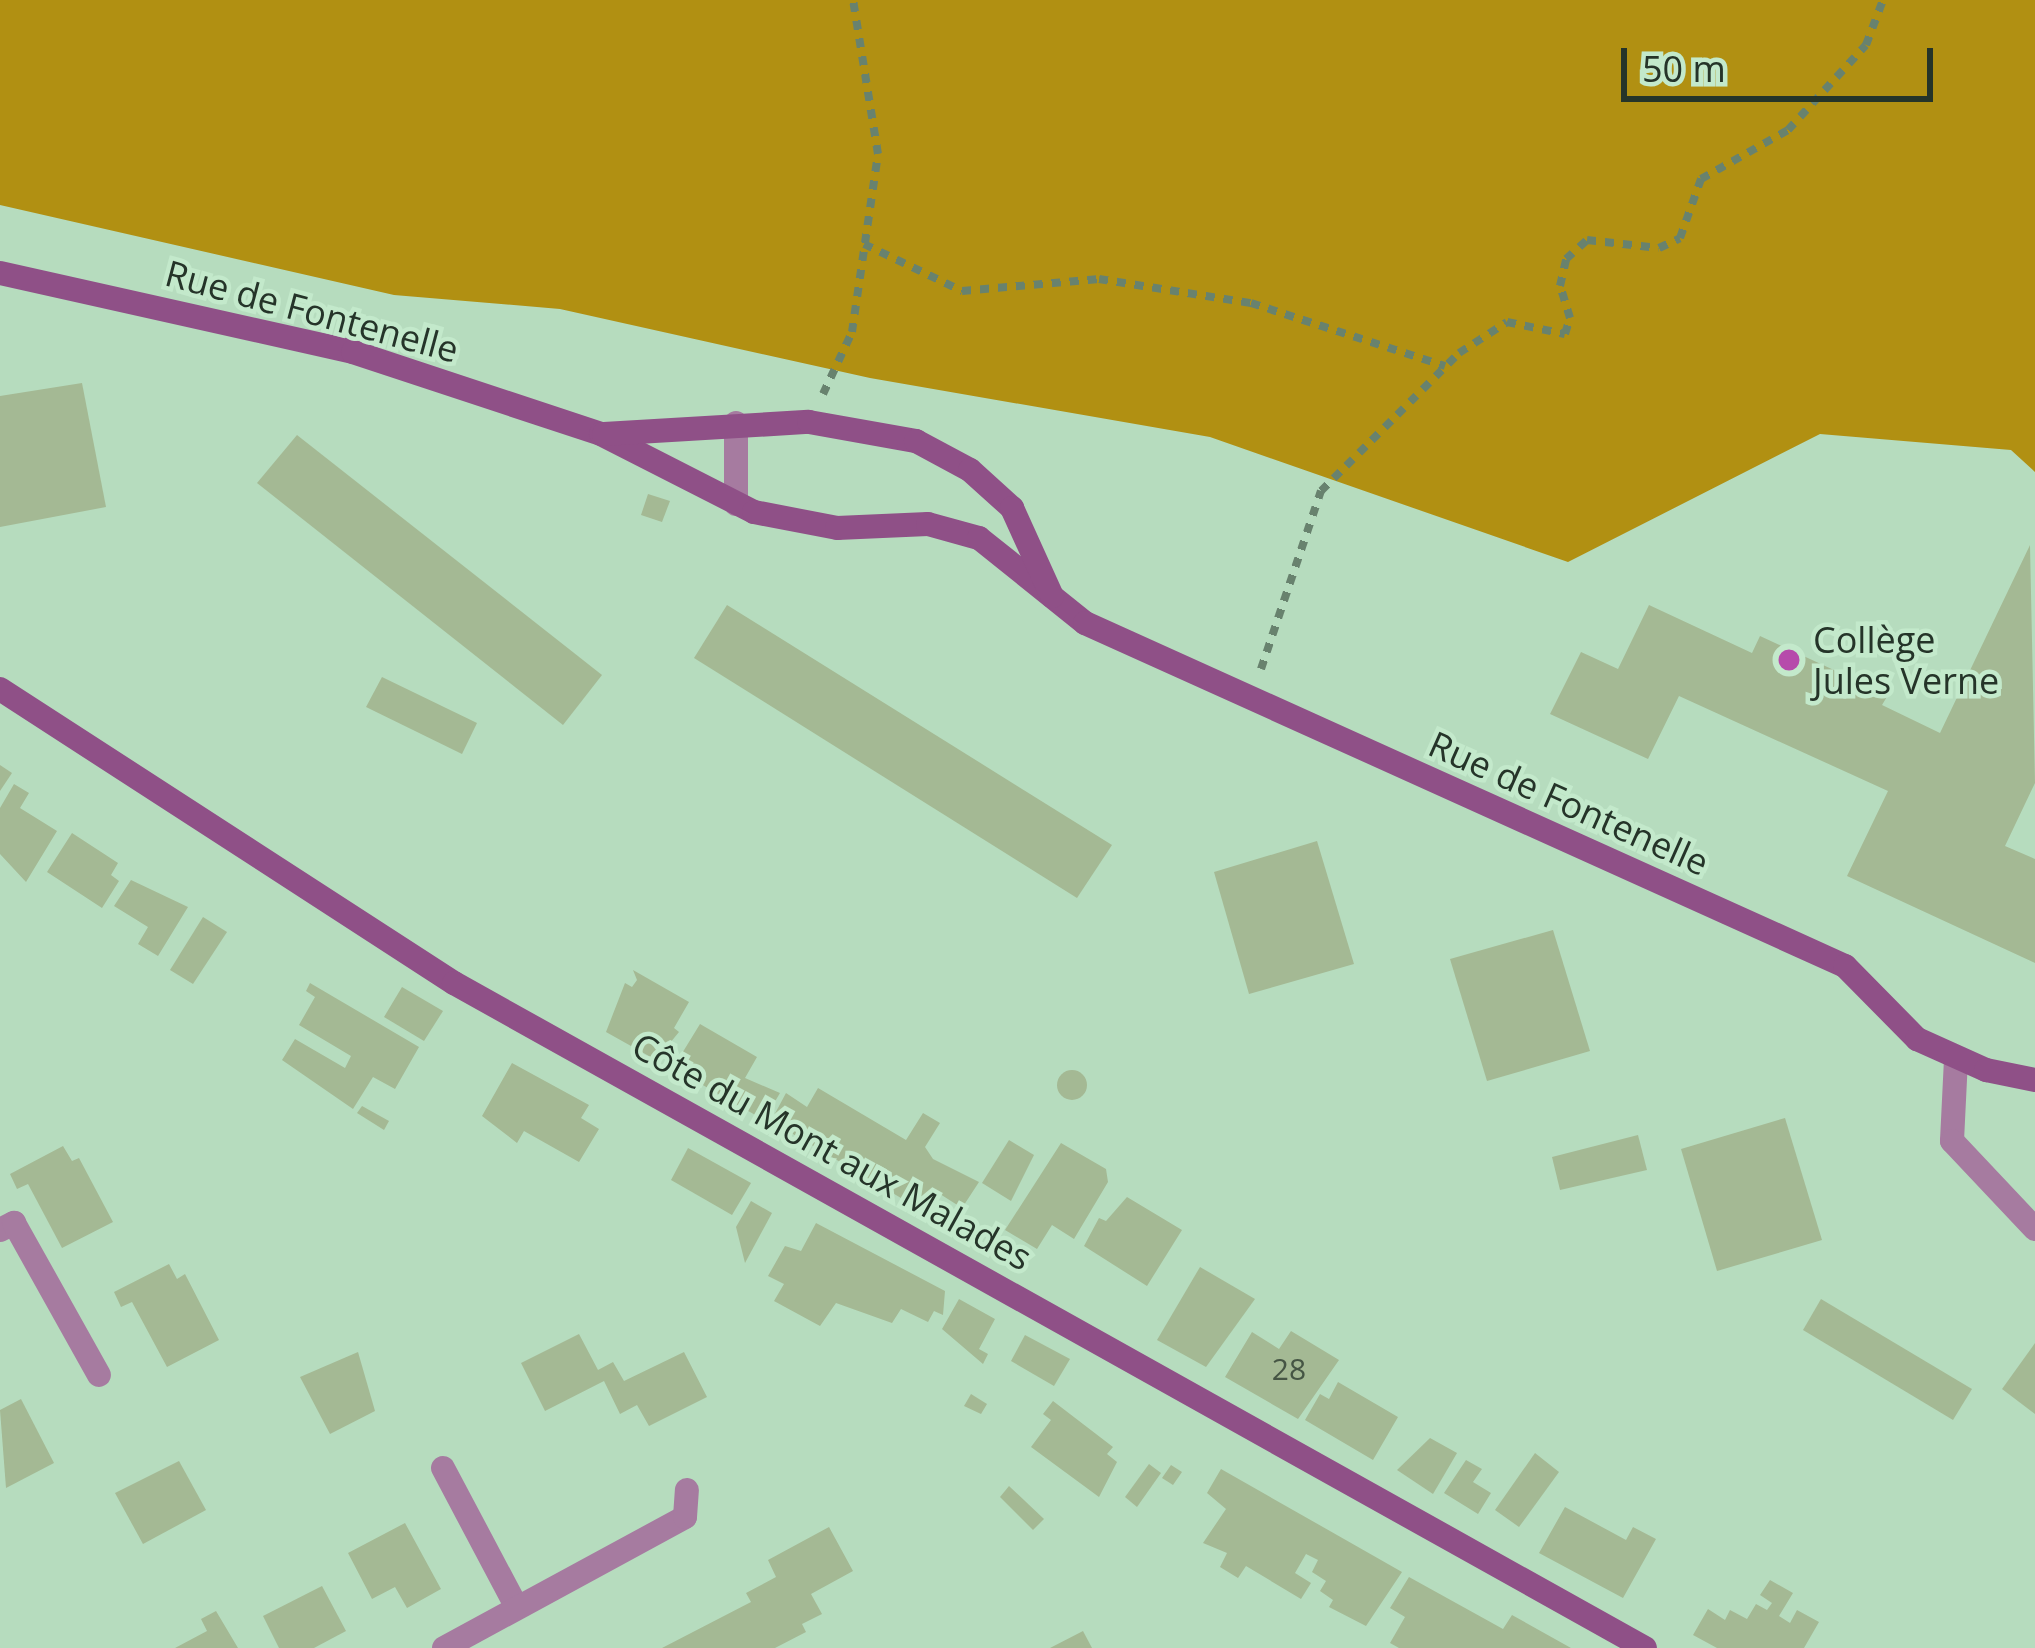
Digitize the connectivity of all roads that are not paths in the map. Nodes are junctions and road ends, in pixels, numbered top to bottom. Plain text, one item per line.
1 (0, 273) edge
2 (736, 423) junction
3 (601, 434) junction
4 (736, 504) junction
5 (1057, 607) junction
6 (0, 689) edge
7 (1956, 1059) junction
8 (2035, 1080) edge
9 (2035, 1229) edge
10 (0, 1230) edge
11 (99, 1375) dead end
12 (443, 1468) dead end
13 (687, 1490) dead end
14 (517, 1608) junction
15 (444, 1648) edge
16 (1646, 1648) edge

1 - 3 street, Rue de Fontenelle
2 - 3 street, Rue de Fontenelle
2 - 4 street
2 - 5 street, Rue de Fontenelle
3 - 4 street, Rue de Fontenelle
4 - 5 street, Rue de Fontenelle
5 - 7 street, Rue de Fontenelle
6 - 16 street, Côte du Mont aux Malades
7 - 8 street, Rue de Fontenelle
7 - 9 street
10 - 11 street
12 - 14 street
13 - 14 street
14 - 15 street

